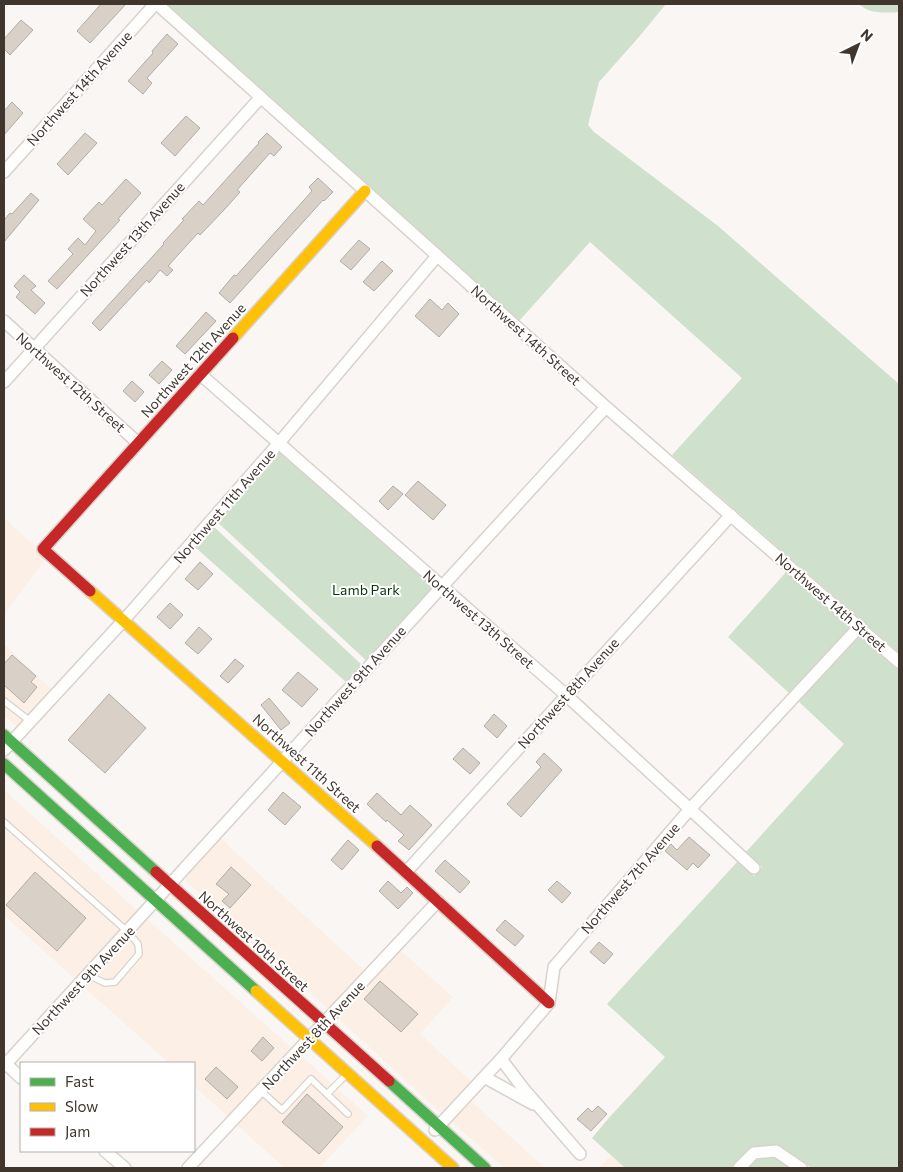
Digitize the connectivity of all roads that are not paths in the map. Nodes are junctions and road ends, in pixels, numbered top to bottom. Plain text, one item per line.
1 (156, 4) edge
2 (261, 97) junction
3 (4, 172) edge
4 (365, 191) junction
5 (437, 256) junction
6 (4, 321) edge
7 (34, 348) junction
8 (200, 374) junction
9 (4, 382) edge
10 (606, 407) junction
11 (138, 443) junction
12 (278, 444) junction
13 (731, 515) junction
14 (43, 549) joint
15 (442, 586) junction
16 (124, 620) junction
17 (860, 626) junction
18 (899, 662) edge
19 (566, 695) junction
20 (4, 701) edge
21 (30, 722) junction
22 (6, 742) edge
23 (282, 761) junction
24 (4, 764) edge
25 (690, 809) junction
26 (4, 822) edge
27 (754, 868) dead end
28 (406, 872) junction
29 (170, 885) junction
30 (156, 901) junction
31 (438, 901) junction
32 (128, 932) junction
33 (88, 975) junction
34 (549, 1002) junction
35 (324, 1024) junction
36 (310, 1039) junction
37 (501, 1059) junction
38 (4, 1064) edge
39 (347, 1074) junction
40 (20, 1077) edge
41 (484, 1077) junction
42 (261, 1091) junction
43 (327, 1094) junction
44 (539, 1107) junction
45 (348, 1114) dead end
46 (438, 1126) junction
47 (424, 1142) junction
48 (106, 1152) edge
49 (580, 1154) dead end
50 (125, 1168) edge
51 (188, 1168) edge
52 (453, 1168) edge
53 (485, 1168) edge
54 (739, 1168) edge
55 (801, 1168) edge

1 - 2 street, Northwest 14th Street
1 - 3 street, Northwest 14th Avenue
2 - 4 street, Northwest 14th Street
2 - 7 street, Northwest 13th Avenue
4 - 5 street, Northwest 14th Street
4 - 8 main road, Northwest 12th Avenue
5 - 10 street, Northwest 14th Street
5 - 12 street, Northwest 11th Avenue
6 - 7 street, Northwest 12th Street
7 - 9 street, Northwest 13th Avenue
7 - 11 street, Northwest 12th Street
8 - 11 main road, Northwest 12th Avenue
8 - 12 street, Northwest 13th Street
10 - 13 street, Northwest 14th Street
10 - 15 street, Northwest 9th Avenue
11 - 14 main road, Northwest 12th Avenue
12 - 15 street, Northwest 13th Street
12 - 16 street, Northwest 11th Avenue
13 - 17 street, Northwest 14th Street
13 - 19 street, Northwest 8th Avenue
14 - 16 main road, Northwest 11th Street
15 - 19 street, Northwest 13th Street
15 - 23 street, Northwest 9th Avenue
16 - 21 street, Northwest 11th Avenue
16 - 23 main road, Northwest 11th Street
17 - 18 street, Northwest 14th Street
17 - 25 street, Northwest 7th Avenue
19 - 25 street, Northwest 13th Street
19 - 28 street, Northwest 8th Avenue
20 - 21 lane
21 - 22 street, Northwest 11th Avenue
22 - 29 main road, Northwest 10th Street
23 - 28 main road, Northwest 11th Street
23 - 29 street, Northwest 9th Avenue
24 - 30 main road
25 - 27 street, Northwest 13th Street
25 - 34 street, Northwest 7th Avenue
26 - 32 lane
28 - 31 main road, Northwest 11th Street
29 - 30 street, Northwest 9th Avenue
29 - 35 main road, Northwest 10th Street
30 - 32 street, Northwest 9th Avenue
30 - 36 main road
31 - 34 main road, Northwest 11th Street
31 - 35 street, Northwest 8th Avenue
32 - 33 street, Northwest 9th Avenue
32 - 33 lane
33 - 38 street, Northwest 9th Avenue
34 - 37 street
35 - 36 street, Northwest 8th Avenue
35 - 46 main road, Northwest 10th Street
36 - 39 main road
36 - 42 street, Northwest 8th Avenue
37 - 41 street
37 - 44 street
38 - 40 street
39 - 43 lane
39 - 47 main road
41 - 44 street
41 - 46 street
42 - 43 lane
42 - 51 street, Northwest 8th Avenue
43 - 45 lane
44 - 49 street
46 - 47 street
46 - 53 main road, Northwest 10th Street
47 - 52 main road
48 - 50 street
54 - 55 street

